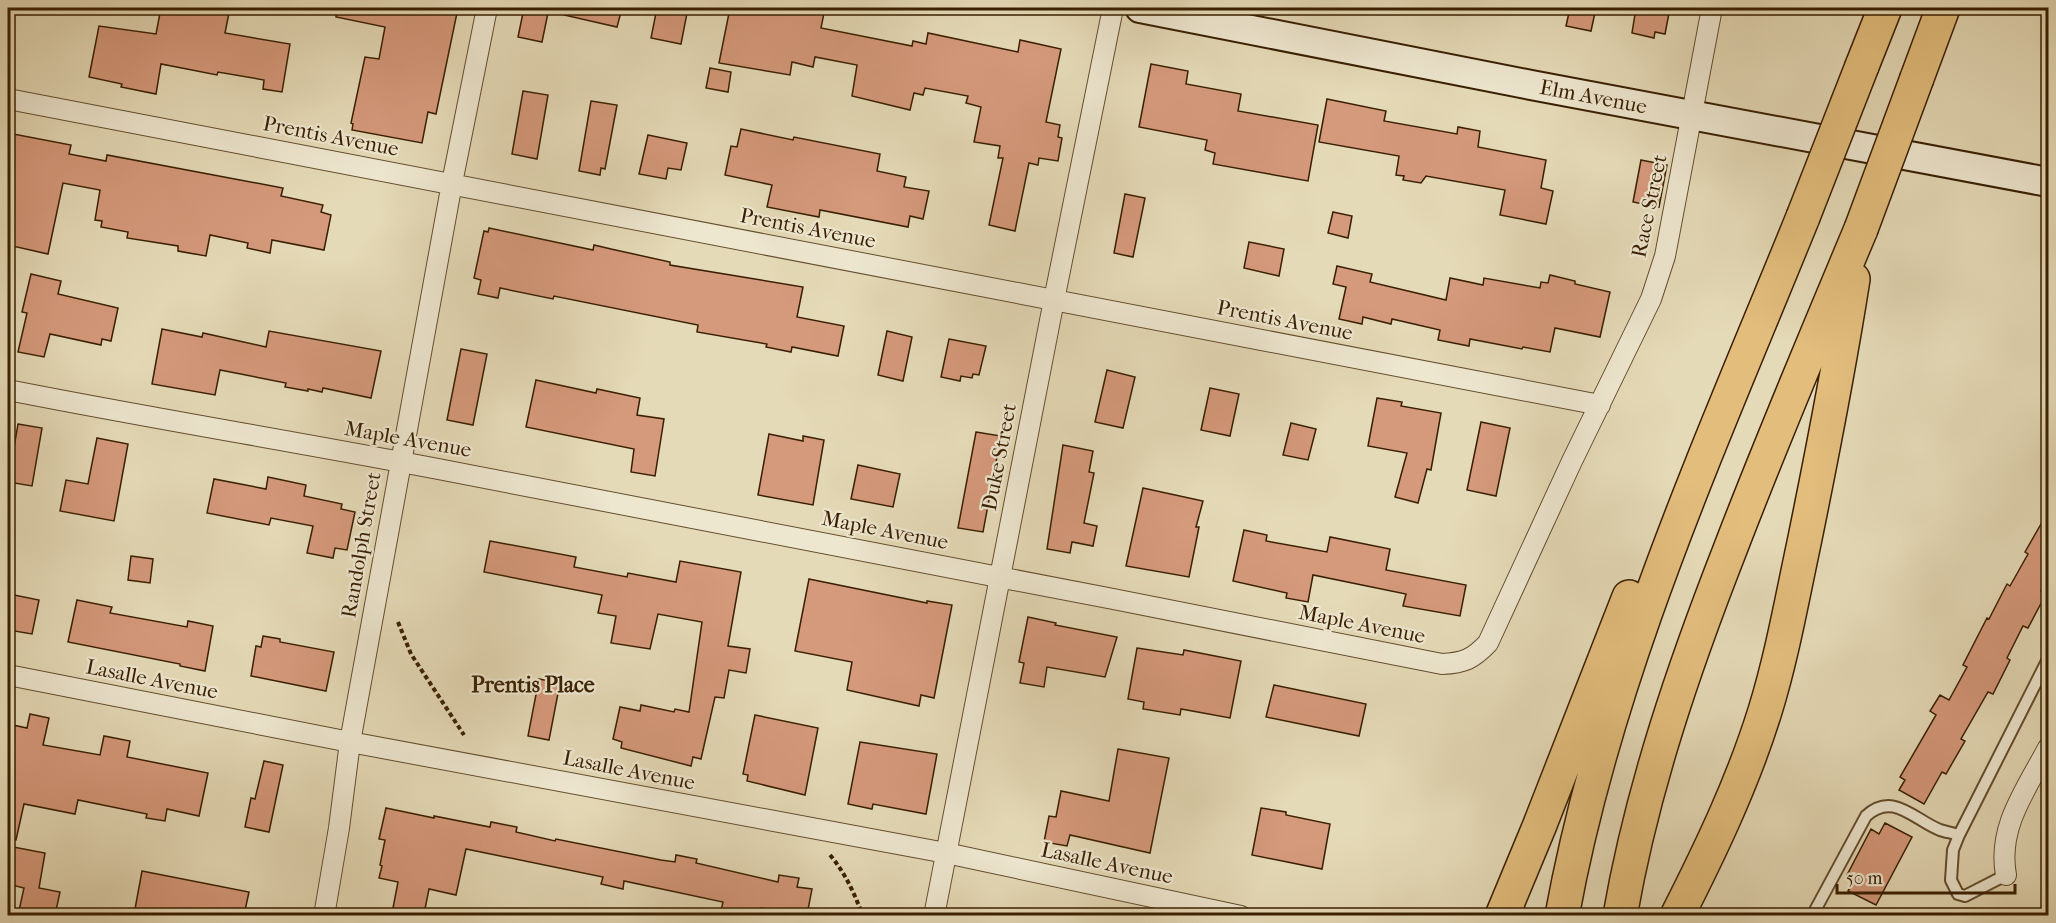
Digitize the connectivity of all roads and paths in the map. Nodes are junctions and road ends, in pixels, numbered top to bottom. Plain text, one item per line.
1 (487, 8) edge
2 (1113, 8) edge
3 (1140, 8) edge
4 (1712, 8) edge
5 (1885, 8) edge
6 (1943, 8) edge
7 (8, 99) edge
8 (1692, 114) junction
9 (2049, 182) edge
10 (452, 183) junction
11 (1861, 229) junction
12 (1054, 300) junction
13 (8, 390) edge
14 (1731, 395) junction
15 (1600, 405) junction
16 (400, 462) junction
17 (1000, 576) junction
18 (398, 622) dead end
19 (2049, 659) edge
20 (8, 675) edge
21 (464, 735) dead end
22 (350, 742) junction
23 (2049, 748) edge
24 (1959, 835) junction
25 (946, 853) junction
26 (830, 855) dead end
27 (2006, 875) joint
28 (1622, 902) edge
29 (324, 915) edge
30 (863, 915) edge
31 (934, 915) edge
32 (1241, 915) edge
33 (1502, 915) edge
34 (1562, 915) edge
35 (1677, 915) edge
36 (1812, 915) edge

1 - 10 street, Randolph Street
2 - 12 street, Duke Street
3 - 8 main road, Elm Avenue
4 - 8 street, Race Street
5 - 14 highway, bridge
6 - 11 highway, bridge
7 - 10 street, Prentis Avenue
8 - 9 main road, Elm Avenue
8 - 15 street, Race Street
10 - 12 street, Prentis Avenue
10 - 16 street, Randolph Street
11 - 28 highway
11 - 35 highway
12 - 15 street, Prentis Avenue
12 - 17 street, Duke Street
13 - 16 street, Maple Avenue
14 - 33 highway
14 - 34 highway
15 - 17 street, Maple Avenue
16 - 17 street, Maple Avenue
16 - 22 street, Randolph Street
17 - 25 street, Duke Street
18 - 21 path
19 - 24 lane
20 - 22 street, Lasalle Avenue
22 - 25 street, Lasalle Avenue
22 - 29 street, Randolph Street
23 - 27 street
24 - 27 lane
24 - 36 lane
25 - 31 street, Duke Street
25 - 32 street, Lasalle Avenue
26 - 30 path

